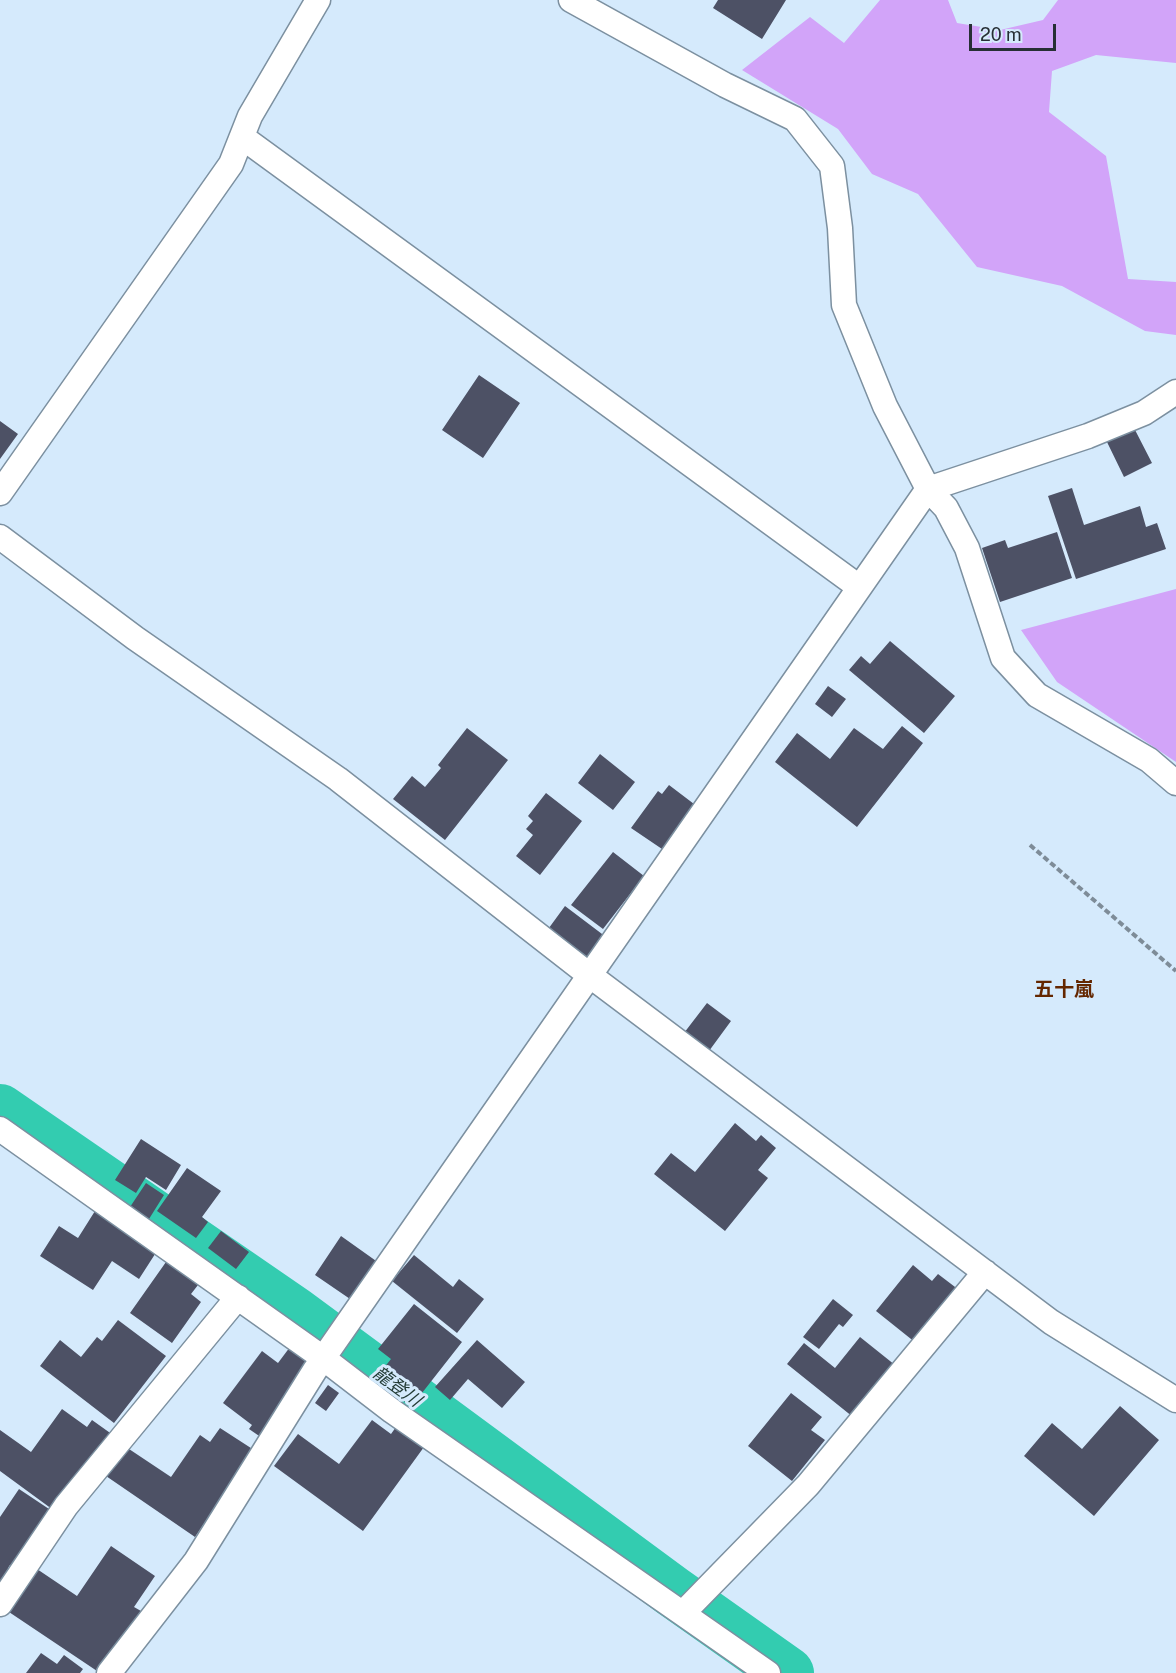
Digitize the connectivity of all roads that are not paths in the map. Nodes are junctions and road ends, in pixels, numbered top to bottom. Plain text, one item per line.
1 (318, 0) edge
2 (570, 0) edge
3 (242, 137) junction
4 (1176, 392) edge
5 (928, 489) junction
6 (0, 493) edge
7 (0, 537) edge
8 (859, 587) junction
9 (1176, 783) edge
10 (588, 974) junction
11 (0, 1129) edge
12 (985, 1272) junction
13 (238, 1297) junction
14 (324, 1358) junction
15 (1176, 1400) edge
16 (0, 1604) edge
17 (683, 1613) junction
18 (109, 1673) edge
19 (768, 1673) edge

1 - 3 street
2 - 5 street
3 - 6 street
3 - 8 street
4 - 5 street
5 - 8 street
5 - 9 street
7 - 10 street
8 - 10 street
10 - 12 street
10 - 14 street
11 - 13 street
12 - 15 street
12 - 17 street
13 - 14 street
13 - 16 street
14 - 17 street
14 - 18 street
17 - 19 street

